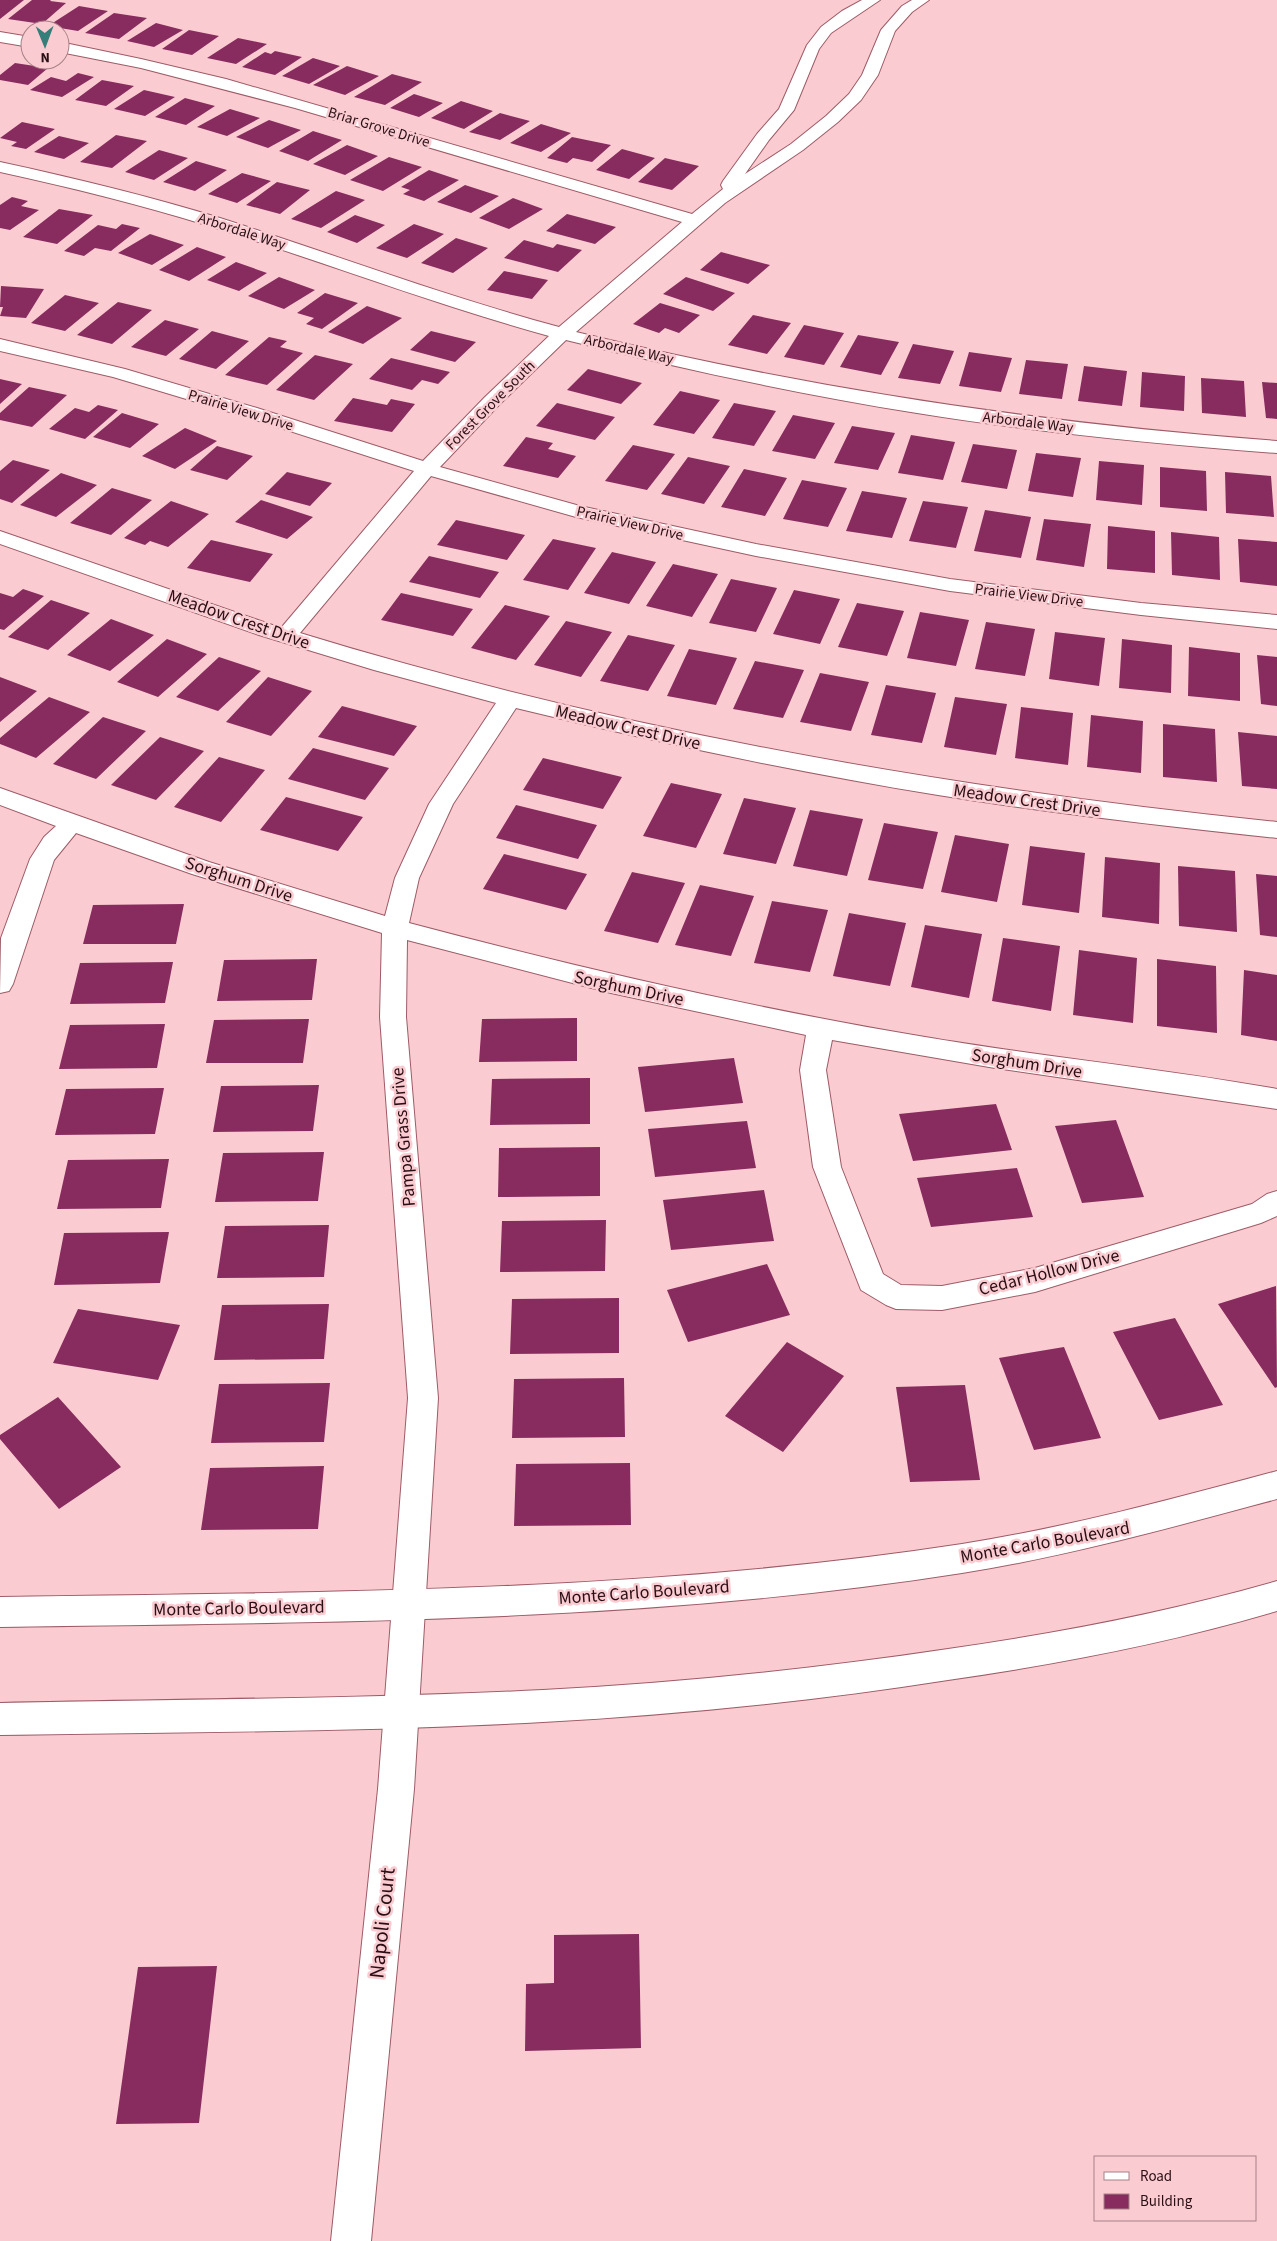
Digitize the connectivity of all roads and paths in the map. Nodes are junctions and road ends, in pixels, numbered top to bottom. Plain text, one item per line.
1 (873, 0) edge
2 (922, 0) edge
3 (0, 37) edge
4 (20, 40) edge
5 (70, 49) edge
6 (0, 167) edge
7 (719, 199) junction
8 (695, 220) junction
9 (562, 334) junction
10 (0, 345) edge
11 (1277, 448) edge
12 (427, 468) junction
13 (0, 537) edge
14 (1277, 622) edge
15 (286, 636) junction
16 (510, 700) junction
17 (0, 796) edge
18 (71, 824) junction
19 (1277, 830) edge
20 (395, 928) junction
21 (0, 984) edge
22 (821, 1028) junction
23 (1277, 1099) edge
24 (1277, 1202) edge
25 (1277, 1485) edge
26 (1277, 1596) edge
27 (409, 1604) junction
28 (0, 1612) edge
29 (401, 1710) junction
30 (0, 1719) edge
31 (351, 2241) edge

1 - 7 street, Forest Grove South
2 - 7 street, Forest Grove South
3 - 4 street
5 - 8 street, Briar Grove Drive
6 - 9 street, Arbordale Way
7 - 8 street, Forest Grove South
8 - 9 street, Forest Grove South
9 - 11 street, Arbordale Way
9 - 12 street, Forest Grove South
10 - 12 street, Prairie View Drive
12 - 14 street, Prairie View Drive
12 - 15 street, Forest Grove South
13 - 15 street, Meadow Crest Drive
15 - 16 street, Meadow Crest Drive
16 - 19 street, Meadow Crest Drive
16 - 20 street, Pampa Grass Drive
17 - 18 street, Sorghum Drive
18 - 20 street, Sorghum Drive
18 - 21 street
20 - 22 street, Sorghum Drive
20 - 27 street, Pampa Grass Drive
22 - 23 street, Sorghum Drive
22 - 24 street, Cedar Hollow Drive
25 - 27 street, Monte Carlo Boulevard
26 - 29 street
27 - 28 street, Monte Carlo Boulevard
27 - 29 street, Napoli Court
29 - 30 street
29 - 31 street, Napoli Court

